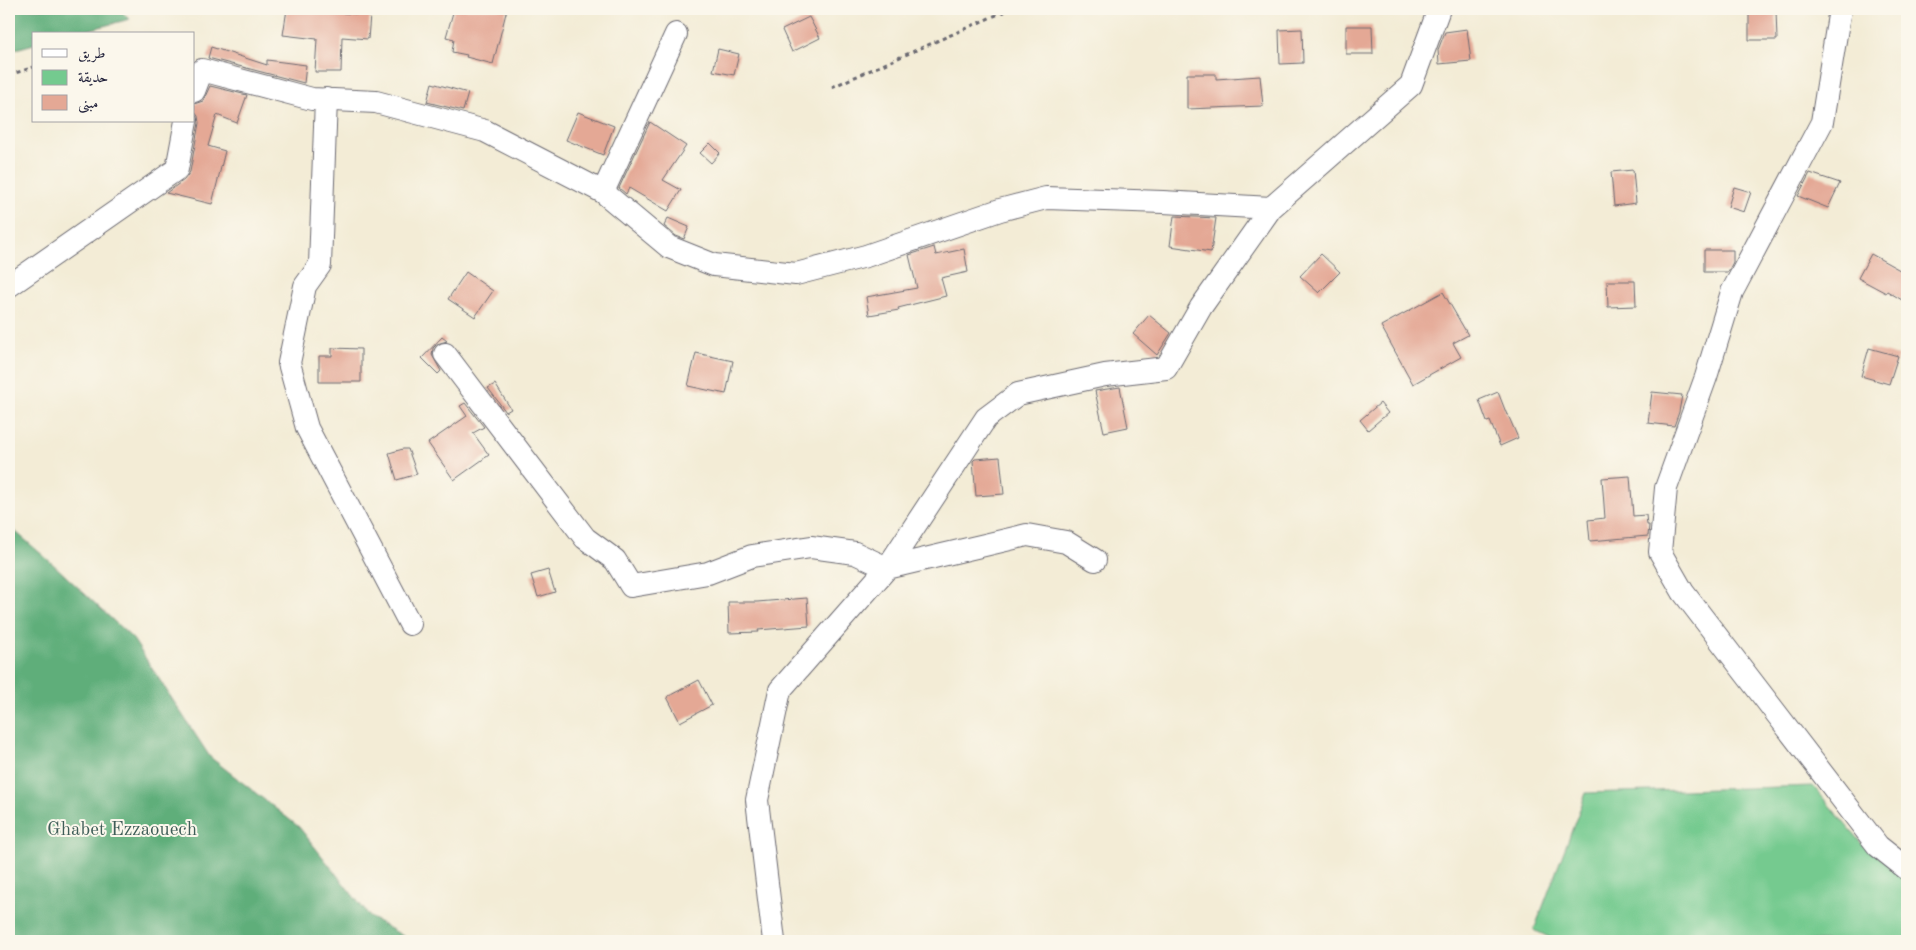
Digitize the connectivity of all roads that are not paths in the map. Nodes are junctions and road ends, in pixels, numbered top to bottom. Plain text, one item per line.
1 (1438, 9) edge
2 (1840, 9) edge
3 (676, 34) dead end
4 (195, 88) edge
5 (326, 99) junction
6 (186, 122) edge
7 (603, 192) junction
8 (1271, 208) junction
9 (9, 286) edge
10 (445, 354) dead end
11 (1095, 560) dead end
12 (887, 568) junction
13 (410, 624) dead end
14 (1907, 870) edge
15 (774, 941) edge

1 - 8 street
2 - 14 street
3 - 7 street
4 - 5 street
5 - 7 street
5 - 13 street
6 - 9 street
7 - 8 street
8 - 12 street
10 - 12 street
11 - 12 street
12 - 15 street

